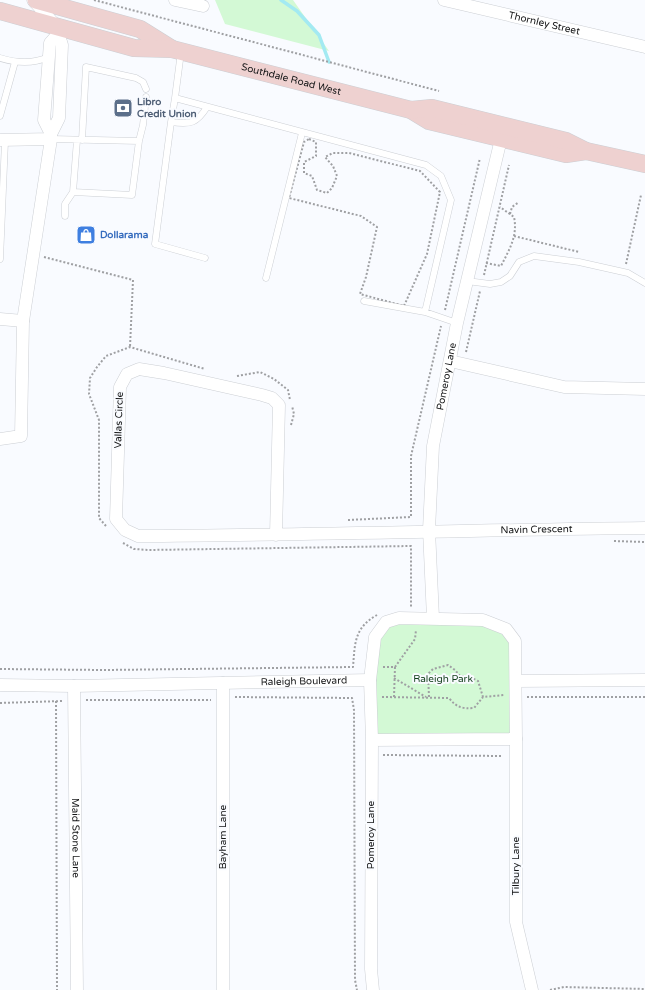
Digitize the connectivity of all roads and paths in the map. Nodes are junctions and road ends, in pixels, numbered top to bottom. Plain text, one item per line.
1 (33, 0) edge
2 (36, 0) edge
3 (94, 0) edge
4 (174, 0) edge
5 (444, 0) edge
6 (203, 6) dead end
7 (0, 11) edge
8 (57, 30) junction
9 (645, 47) edge
10 (176, 50) junction
11 (49, 57) junction
12 (0, 58) edge
13 (15, 62) junction
14 (146, 89) dead end
15 (439, 91) dead end
16 (146, 97) dead end
17 (175, 98) junction
18 (208, 107) junction
19 (411, 110) junction
20 (0, 116) edge
21 (172, 122) junction
22 (302, 133) junction
23 (51, 136) junction
24 (501, 139) junction
25 (2, 140) edge
26 (79, 140) junction
27 (139, 141) junction
28 (304, 142) joint
29 (586, 151) junction
30 (645, 164) edge
31 (72, 192) junction
32 (641, 195) dead end
33 (519, 202) dead end
34 (499, 207) dead end
35 (510, 214) junction
36 (65, 216) dead end
37 (514, 236) junction
38 (582, 253) dead end
39 (40, 255) dead end
40 (0, 258) edge
41 (206, 258) dead end
42 (619, 262) dead end
43 (486, 263) dead end
44 (266, 278) dead end
45 (467, 281) junction
46 (645, 281) edge
47 (364, 301) dead end
48 (425, 312) junction
49 (0, 319) edge
50 (23, 321) junction
51 (457, 324) junction
52 (130, 347) dead end
53 (450, 361) junction
54 (645, 388) edge
55 (0, 439) edge
56 (645, 528) edge
57 (429, 530) junction
58 (276, 535) junction
59 (433, 618) junction
60 (417, 627) dead end
61 (379, 667) dead end
62 (395, 667) junction
63 (394, 678) junction
64 (370, 680) junction
65 (516, 680) junction
66 (645, 680) edge
67 (223, 683) junction
68 (0, 685) edge
69 (74, 686) junction
70 (509, 695) dead end
71 (525, 695) dead end
72 (231, 697) dead end
73 (381, 697) dead end
74 (394, 697) junction
75 (427, 697) junction
76 (483, 697) junction
77 (645, 697) edge
78 (83, 700) dead end
79 (215, 700) dead end
80 (56, 701) junction
81 (70, 701) dead end
82 (0, 704) edge
83 (516, 739) junction
84 (372, 740) junction
85 (378, 755) dead end
86 (502, 756) dead end
87 (645, 989) edge
88 (57, 990) edge
89 (77, 990) edge
90 (223, 990) edge
91 (357, 990) edge
92 (373, 990) edge
93 (532, 990) edge
94 (550, 990) edge

1 - 8 street
2 - 10 main road, Southdale Road West
3 - 15 path
4 - 6 street
5 - 9 street, Thornley Street
7 - 8 main road, Southdale Road West
8 - 10 main road, Southdale Road West
8 - 11 street
8 - 23 street
10 - 17 lane
10 - 19 main road, Southdale Road West
11 - 13 lane
11 - 23 street
12 - 13 lane
13 - 20 lane
14 - 26 lane
16 - 27 lane
17 - 18 lane
17 - 21 lane
18 - 21 lane
18 - 22 lane
19 - 24 main road, Southdale Road West
19 - 29 main road, Southdale Road West
21 - 41 lane
22 - 44 lane
22 - 48 lane
23 - 25 street
23 - 26 lane
23 - 50 street
24 - 29 main road, Southdale Road West
24 - 45 street, Pomeroy Lane
25 - 40 lane
26 - 27 lane
26 - 31 lane
27 - 31 lane
28 - 28 path
29 - 30 main road, Southdale Road West
31 - 36 lane
32 - 42 path
33 - 35 path
34 - 35 path
35 - 37 path
37 - 38 path
37 - 43 path
39 - 52 path
45 - 46 lane
45 - 51 street, Pomeroy Lane
47 - 48 lane
48 - 51 lane
49 - 50 street
50 - 55 street
51 - 53 street, Pomeroy Lane
53 - 54 street
53 - 57 street, Pomeroy Lane
56 - 57 street, Navin Crescent
57 - 58 street, Vallas Circle
57 - 59 street, Pomeroy Lane
58 - 58 street, Vallas Circle
59 - 64 street
59 - 65 street
60 - 62 path
61 - 62 path
62 - 63 path
63 - 74 path
63 - 75 path
64 - 67 street, Raleigh Boulevard
64 - 84 street, Pomeroy Lane
65 - 66 street
65 - 83 street
67 - 69 street, Raleigh Boulevard
67 - 90 street, Bayham Lane
68 - 69 street, Raleigh Boulevard
69 - 89 street, Maid Stone Lane
70 - 76 path
71 - 77 path
72 - 91 path
73 - 74 path
74 - 75 path
75 - 76 path
75 - 76 path
78 - 79 path
80 - 81 path
80 - 82 path
80 - 88 path
83 - 84 street
83 - 93 street, Tilbury Lane
84 - 92 street, Pomeroy Lane
85 - 86 path
87 - 94 path

